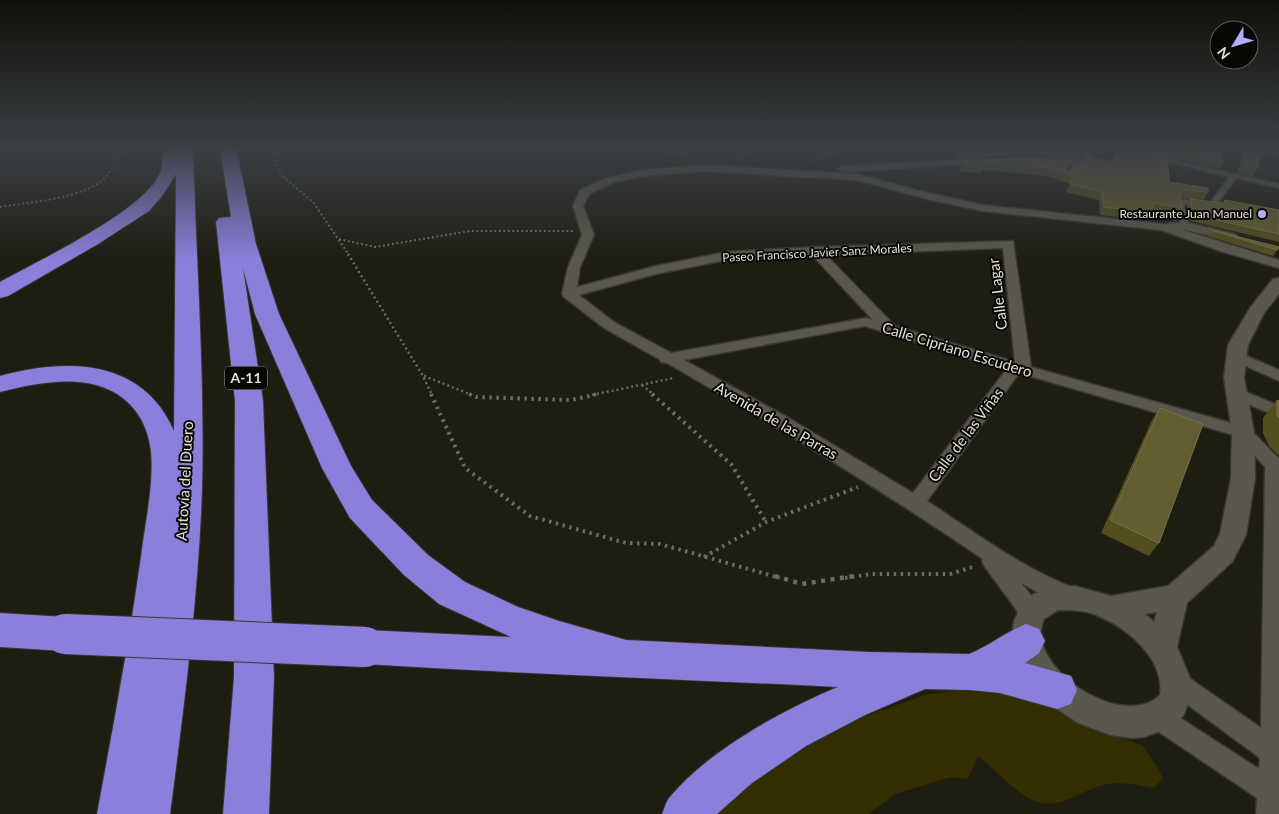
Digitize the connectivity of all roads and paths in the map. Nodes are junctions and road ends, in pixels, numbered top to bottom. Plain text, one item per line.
1 (96, 185) edge
2 (161, 185) edge
3 (185, 185) edge
4 (222, 185) edge
5 (234, 185) edge
6 (293, 185) edge
7 (600, 185) edge
8 (883, 185) edge
9 (1227, 185) edge
10 (0, 207) edge
11 (1185, 225) junction
12 (1163, 227) junction
13 (586, 231) junction
14 (338, 239) junction
15 (1241, 239) edge
16 (1009, 244) joint
17 (815, 251) junction
18 (1279, 264) edge
19 (1279, 283) edge
20 (0, 291) edge
21 (569, 294) junction
22 (890, 330) junction
23 (1236, 357) junction
24 (666, 359) junction
25 (1020, 369) junction
26 (694, 374) junction
27 (423, 376) junction
28 (1279, 376) edge
29 (0, 384) edge
30 (642, 385) junction
31 (1237, 392) junction
32 (1279, 412) edge
33 (1243, 432) junction
34 (1276, 466) edge
35 (877, 480) junction
36 (915, 503) junction
37 (766, 522) junction
38 (987, 555) junction
39 (1276, 555) edge
40 (704, 557) junction
41 (1174, 597) junction
42 (1076, 598) junction
43 (1111, 608) junction
44 (1028, 628) junction
45 (0, 630) edge
46 (1162, 649) junction
47 (626, 658) junction
48 (923, 672) junction
49 (970, 672) junction
50 (1176, 683) junction
51 (1057, 690) junction
52 (1159, 718) junction
53 (1276, 754) edge
54 (1273, 801) edge
55 (120, 814) edge
56 (147, 814) edge
57 (246, 814) edge
58 (685, 814) edge

1 - 10 path
2 - 20 highway
3 - 56 highway, Autovía del Duero
4 - 57 highway, A-11
5 - 47 highway
6 - 14 path
7 - 13 street
8 - 12 street
9 - 11 street
11 - 12 street
11 - 15 street
12 - 18 street
13 - 14 path
13 - 21 street
14 - 27 path
16 - 17 street, Paseo Francisco Javier Sanz Morales
16 - 25 street, Calle Lagar
17 - 21 street, Paseo Francisco Javier Sanz Morales
17 - 22 street
19 - 23 street
21 - 24 street, Avenida de las Parras
22 - 24 street, Calle Cipriano Escudero
22 - 25 street, Calle Cipriano Escudero
23 - 28 street
23 - 31 street
24 - 26 street, Avenida de las Parras
25 - 33 street, Calle Cipriano Escudero
25 - 36 street, Calle de las Viñas
26 - 30 path
26 - 35 street, Avenida de las Parras
27 - 30 path
27 - 40 path
29 - 55 highway
30 - 37 path
31 - 32 street
31 - 33 street
33 - 34 street
33 - 41 street
34 - 39 street
35 - 36 street, Avenida de las Parras
35 - 37 path
36 - 38 street, Avenida de las Parras
37 - 40 path
38 - 40 path
38 - 42 street, Avenida de las Parras
38 - 44 street, Avenida de las Parras
39 - 53 street
41 - 43 street
41 - 46 street
42 - 43 street
42 - 44 street
43 - 46 street
44 - 49 highway
44 - 51 street
45 - 47 highway, bridge
46 - 50 street
47 - 48 highway
48 - 49 highway
48 - 58 highway
49 - 51 highway
50 - 52 street
50 - 53 street
51 - 52 street
52 - 54 street
53 - 54 street

